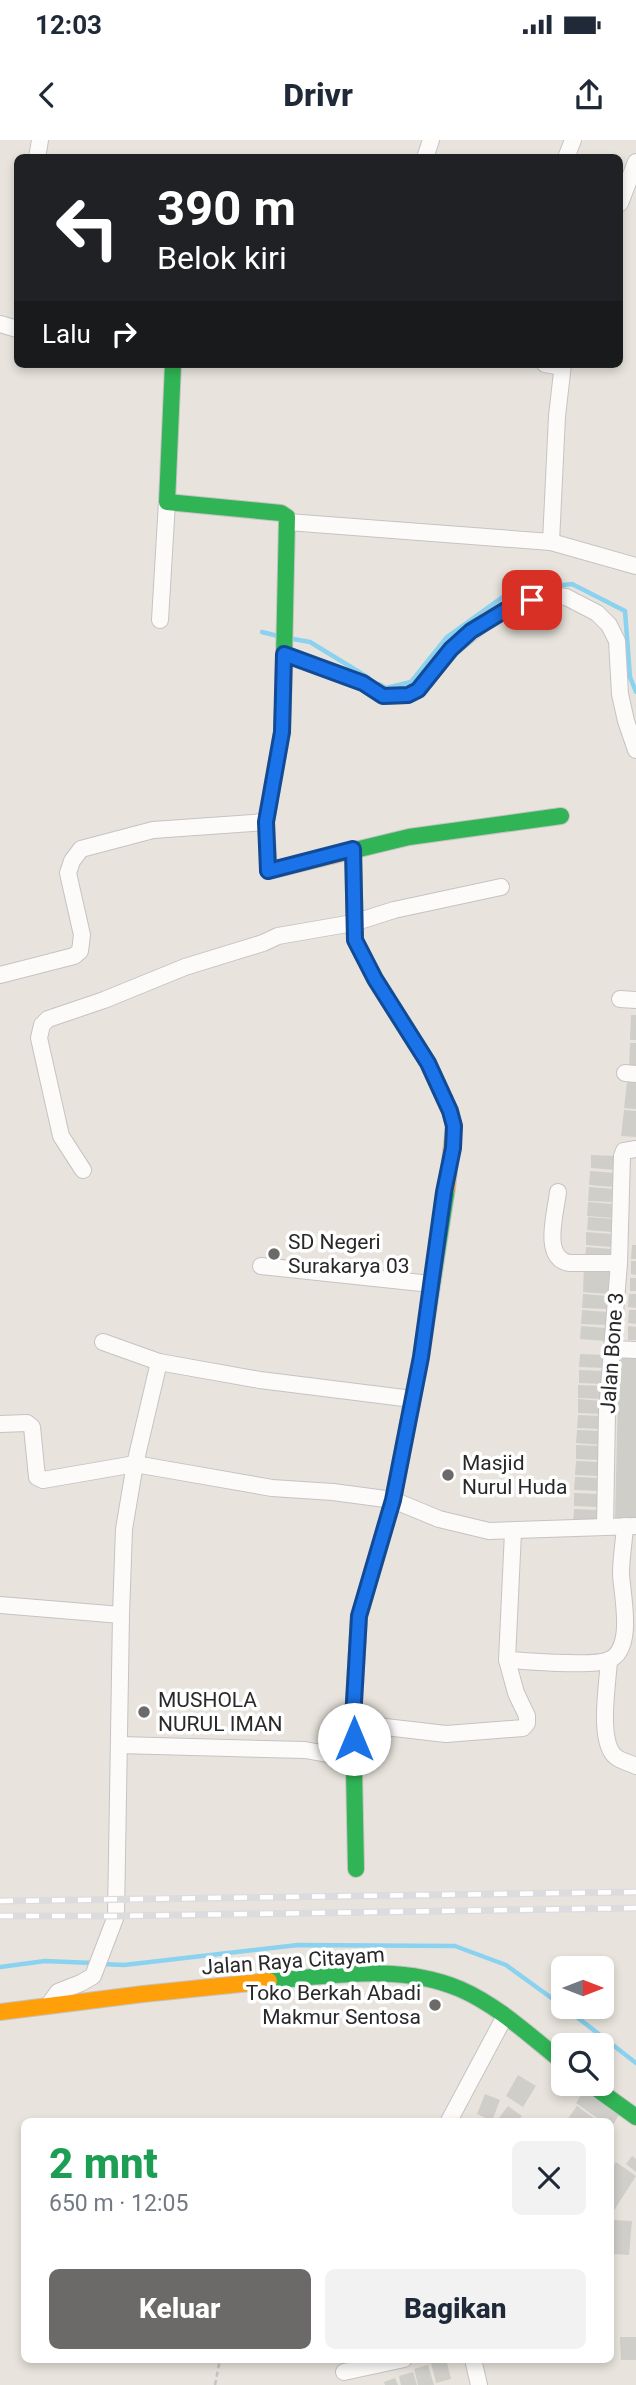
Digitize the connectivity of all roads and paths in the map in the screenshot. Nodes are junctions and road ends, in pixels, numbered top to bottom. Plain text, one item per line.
1 (636, 162) edge
2 (623, 196) edge
3 (173, 368) edge
4 (563, 368) edge
5 (167, 502) junction
6 (288, 522) junction
7 (551, 542) junction
8 (636, 566) edge
9 (160, 620) dead end
10 (284, 654) junction
11 (636, 750) edge
12 (561, 816) dead end
13 (266, 822) junction
14 (353, 849) junction
15 (501, 887) dead end
16 (353, 923) junction
17 (0, 975) edge
18 (636, 1149) edge
19 (83, 1170) dead end
20 (558, 1192) dead end
21 (619, 1263) junction
22 (261, 1266) dead end
23 (432, 1284) junction
24 (103, 1342) dead end
25 (612, 1349) junction
26 (636, 1350) edge
27 (159, 1362) junction
28 (412, 1399) junction
29 (0, 1424) edge
30 (135, 1464) junction
31 (393, 1500) junction
32 (605, 1526) junction
33 (630, 1526) edge
34 (513, 1532) junction
35 (0, 1605) edge
36 (121, 1615) junction
37 (610, 1660) junction
38 (507, 1661) junction
39 (353, 1719) junction
40 (120, 1745) junction
41 (355, 1759) junction
42 (636, 1766) edge
43 (356, 1869) dead end
44 (48, 2006) junction
45 (0, 2012) edge
46 (505, 2015) junction
47 (551, 2052) edge
48 (607, 2096) edge
49 (636, 2117) edge
50 (451, 2118) edge
51 (219, 2363) edge
52 (386, 2363) edge
53 (474, 2363) edge
54 (344, 2372) dead end
55 (215, 2385) edge
56 (479, 2385) edge

1 - 2 street
3 - 5 street
4 - 7 street
5 - 6 street
5 - 9 street
6 - 7 street
6 - 10 street
7 - 8 street
10 - 11 street
10 - 13 street
12 - 14 street
13 - 14 street
13 - 17 street
14 - 16 street
15 - 16 street
16 - 19 street
16 - 23 street
18 - 21 street, Jalan Bone 3
20 - 21 street
21 - 25 street, Jalan Bone 3
22 - 23 street
23 - 28 street
24 - 27 street
25 - 26 street
25 - 32 street, Jalan Bone 3
27 - 28 street
27 - 30 street
28 - 31 street
29 - 30 street
30 - 31 street
30 - 36 street
31 - 34 street
31 - 39 street
32 - 33 street
32 - 34 street
33 - 37 street
34 - 38 street
35 - 36 street
36 - 40 street
37 - 38 street
37 - 42 street
38 - 39 street
39 - 41 street
40 - 41 street
40 - 44 street
41 - 43 street
44 - 45 street, Jalan Raya Citayam
44 - 46 street, Jalan Raya Citayam
46 - 47 street, Jalan Raya Citayam
46 - 50 street
48 - 49 street
51 - 55 path
52 - 54 street
53 - 56 street

